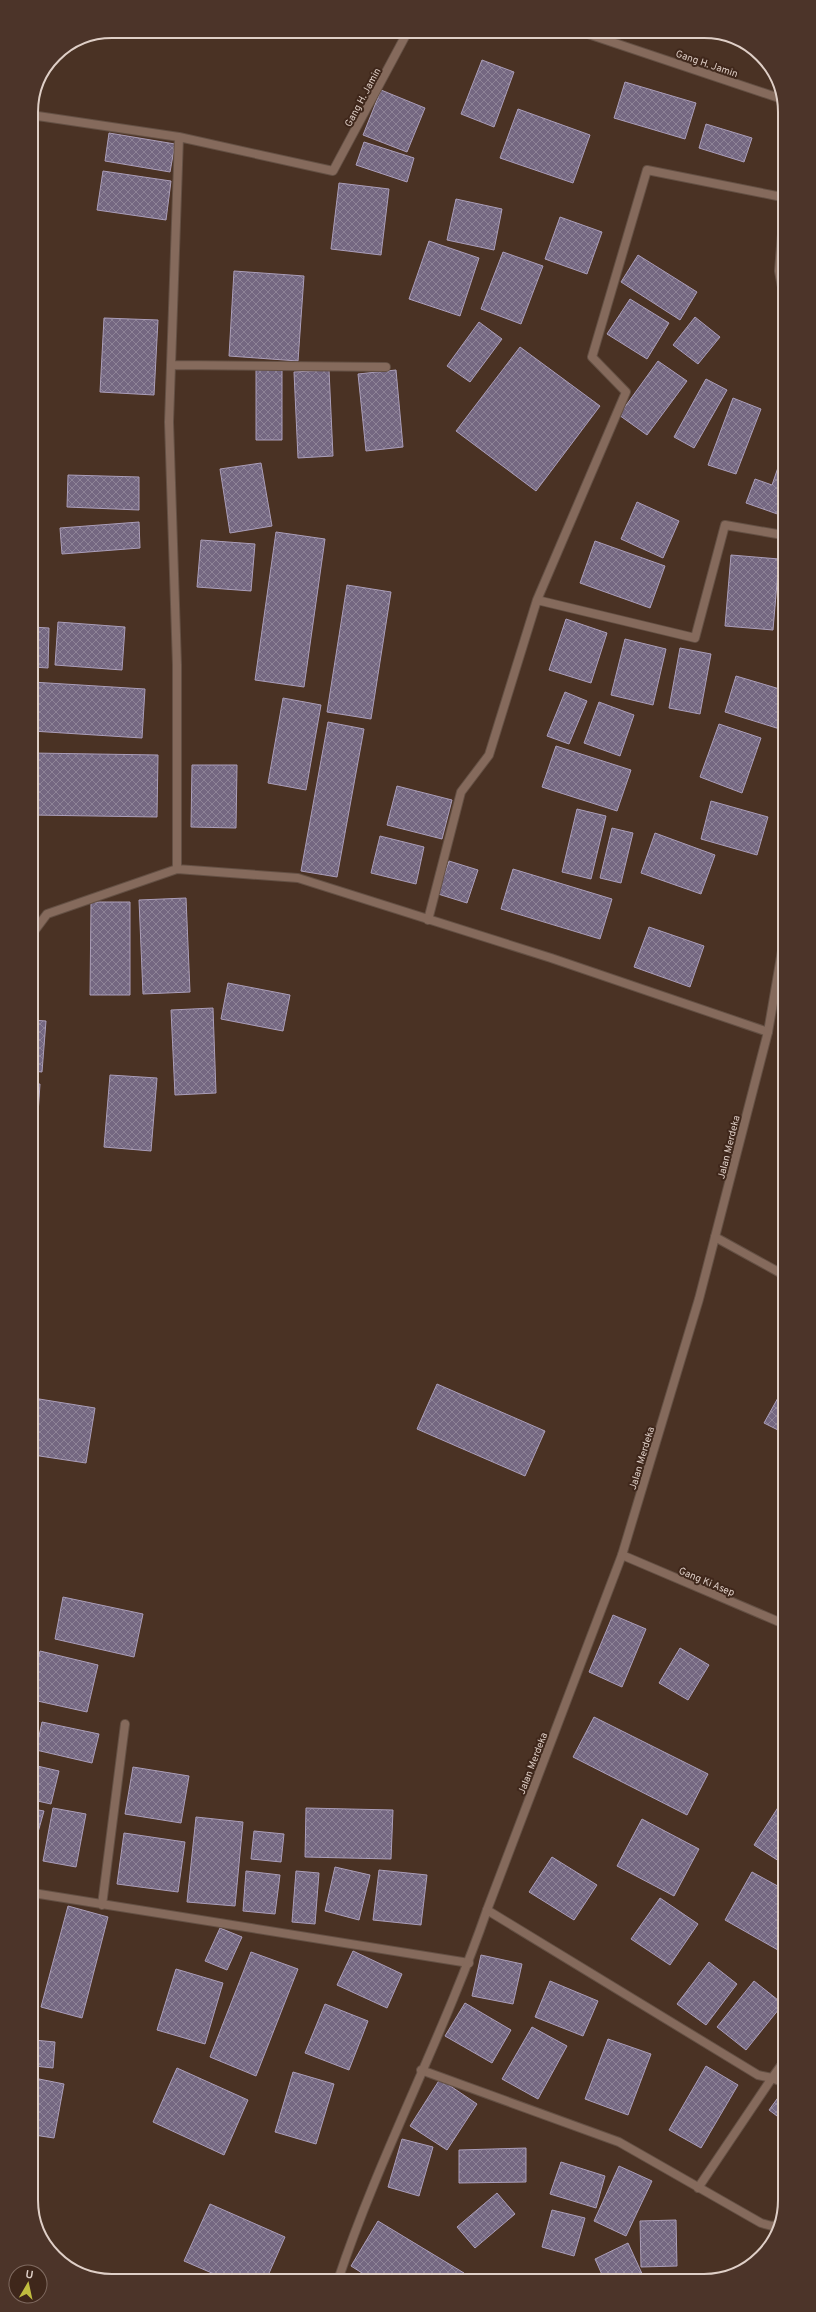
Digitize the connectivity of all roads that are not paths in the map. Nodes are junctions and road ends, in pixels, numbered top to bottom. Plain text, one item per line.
1 (404, 38) edge
2 (600, 38) edge
3 (776, 97) edge
4 (38, 116) edge
5 (179, 137) junction
6 (778, 196) edge
7 (171, 365) junction
8 (386, 367) dead end
9 (778, 535) edge
10 (538, 600) junction
11 (177, 869) junction
12 (428, 920) junction
13 (38, 926) edge
14 (778, 987) edge
15 (768, 1032) junction
16 (715, 1237) junction
17 (778, 1272) edge
18 (622, 1555) junction
19 (778, 1621) edge
20 (124, 1724) dead end
21 (38, 1894) edge
22 (102, 1905) junction
23 (487, 1910) junction
24 (469, 1963) junction
25 (421, 2070) junction
26 (778, 2070) edge
27 (772, 2078) junction
28 (778, 2080) edge
29 (698, 2188) junction
30 (773, 2226) edge
31 (340, 2274) edge

1 - 5 street, Gang H. Jamin
2 - 3 street, Gang H. Jamin
4 - 5 street
5 - 7 street
6 - 10 street
7 - 8 street
7 - 11 street
9 - 10 street
10 - 12 street
11 - 12 street
11 - 13 street
12 - 15 street
14 - 15 street, Jalan Merdeka
15 - 16 street, Jalan Merdeka
16 - 17 street
16 - 18 street, Jalan Merdeka
18 - 19 street, Gang Ki Asep
18 - 23 street, Jalan Merdeka
20 - 22 street
21 - 22 street
22 - 24 street
23 - 24 street, Jalan Merdeka
23 - 27 street
24 - 25 street, Jalan Merdeka
25 - 29 street
25 - 31 street, Jalan Merdeka
26 - 27 street
27 - 28 street
27 - 29 street
29 - 30 street

